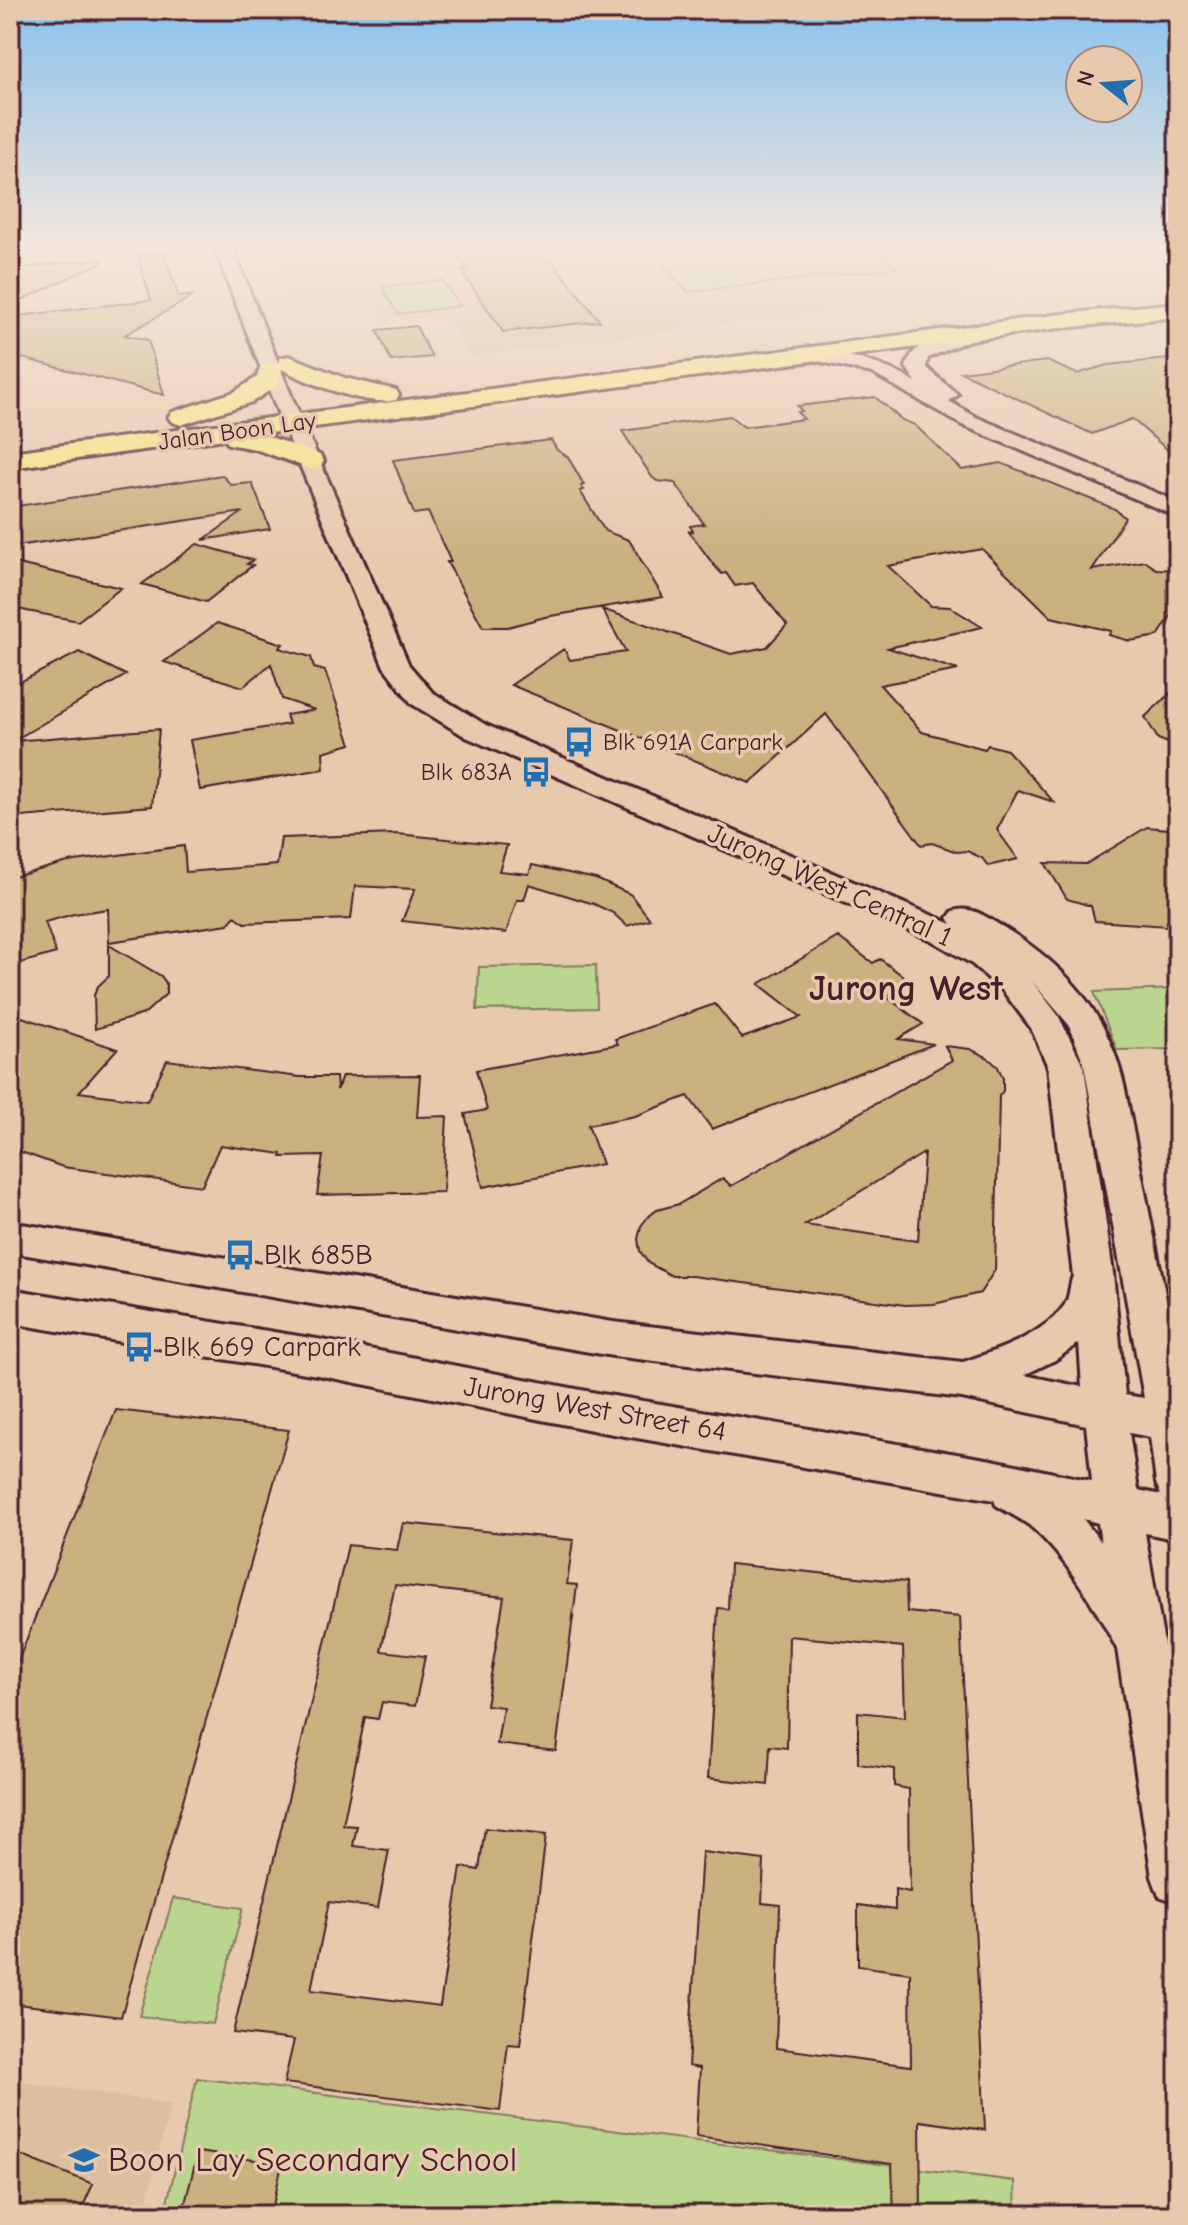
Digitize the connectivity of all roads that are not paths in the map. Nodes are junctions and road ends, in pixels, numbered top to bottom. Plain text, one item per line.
1 (273, 351) edge
2 (275, 351) edge
3 (714, 351) edge
4 (836, 351) edge
5 (925, 351) edge
6 (810, 354) junction
7 (280, 366) junction
8 (395, 401) junction
9 (159, 423) junction
10 (315, 432) junction
11 (191, 437) junction
12 (10, 444) edge
13 (10, 460) edge
14 (1178, 490) edge
15 (1178, 510) edge
16 (10, 1237) edge
17 (1140, 1272) junction
18 (1093, 1273) junction
19 (10, 1306) edge
20 (1178, 1318) edge
21 (962, 1380) junction
22 (1105, 1411) junction
23 (1174, 1422) edge
24 (992, 1480) junction
25 (1178, 1483) edge
26 (1118, 1508) junction
27 (1178, 1519) edge
28 (1144, 1663) junction
29 (1178, 1877) edge

1 - 7 street
2 - 7 street
3 - 8 main road, Jalan Boon Lay
4 - 6 main road, Jalan Boon Lay
5 - 14 street
6 - 8 main road, Jalan Boon Lay
6 - 15 street
7 - 8 main road
7 - 9 main road
7 - 10 street
8 - 10 main road, Jalan Boon Lay
8 - 10 main road
9 - 10 main road, Jalan Boon Lay
9 - 12 main road, Jalan Boon Lay
10 - 11 main road, Jalan Boon Lay
10 - 11 main road
10 - 17 street, Jurong West Central 1
10 - 18 street, Jurong West Central 1
11 - 13 main road, Jalan Boon Lay
16 - 21 street
17 - 20 street
17 - 23 street, Jurong West Central 1
18 - 21 street
18 - 22 street, Jurong West Central 1
19 - 24 street, Jurong West Street 64
21 - 22 street
22 - 23 street
22 - 26 street, Jurong West Central 1
23 - 25 street, Jurong West Central 1
24 - 26 street, Jurong West Street 64
24 - 28 street
26 - 27 street, Jurong West Street 64
26 - 28 street, Jurong West Central 1
28 - 29 street

